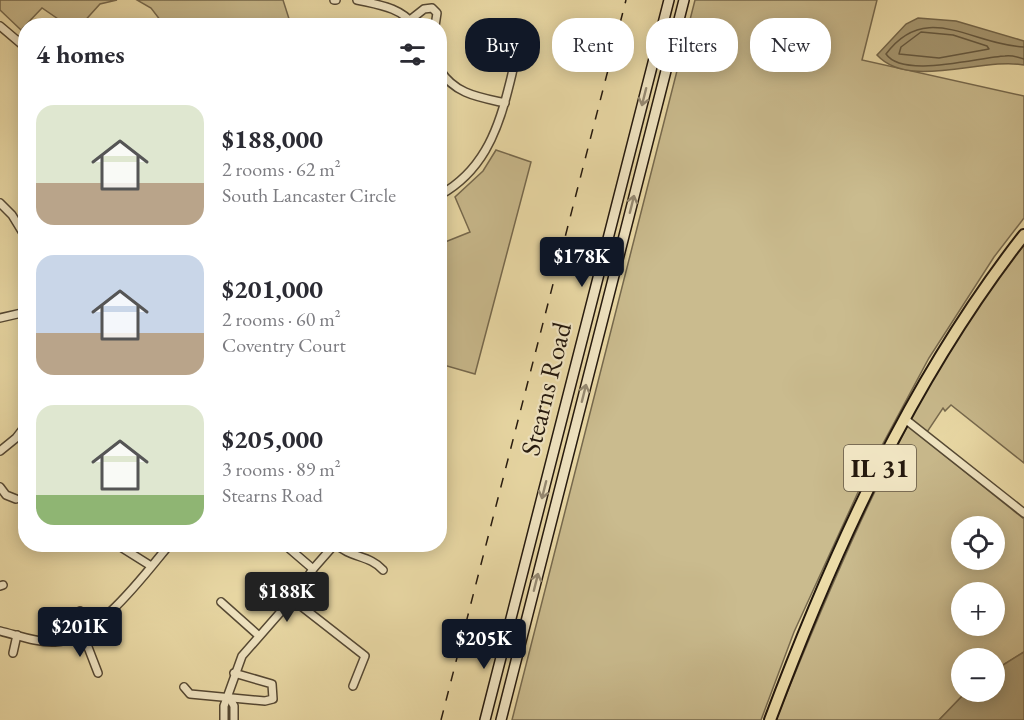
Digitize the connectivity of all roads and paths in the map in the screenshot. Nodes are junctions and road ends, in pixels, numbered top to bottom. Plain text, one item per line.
1 (357, 0) edge
2 (669, 0) edge
3 (684, 0) edge
4 (407, 18) edge
5 (416, 18) edge
6 (436, 18) edge
7 (0, 26) edge
8 (18, 41) edge
9 (513, 72) edge
10 (447, 84) edge
11 (505, 103) junction
12 (447, 190) edge
13 (0, 203) edge
14 (18, 225) edge
15 (1024, 235) edge
16 (18, 314) edge
17 (0, 318) edge
18 (905, 419) junction
19 (18, 433) edge
20 (0, 451) edge
21 (0, 487) edge
22 (16, 499) dead end
23 (1024, 513) edge
24 (129, 552) edge
25 (163, 552) edge
26 (293, 552) edge
27 (328, 552) edge
28 (348, 552) edge
29 (151, 566) junction
30 (313, 569) junction
31 (383, 570) dead end
32 (292, 599) junction
33 (221, 602) dead end
34 (80, 611) dead end
35 (0, 631) edge
36 (83, 633) junction
37 (258, 634) junction
38 (17, 635) junction
39 (13, 653) dead end
40 (98, 673) dead end
41 (234, 673) junction
42 (353, 686) dead end
43 (184, 687) dead end
44 (229, 697) junction
45 (224, 720) edge
46 (234, 720) edge
47 (485, 720) edge
48 (501, 720) edge
49 (770, 720) edge

1 - 4 street
2 -> 47 main road, Stearns Road
48 -> 3 main road, Stearns Road
5 - 6 street
7 - 8 street
9 - 11 street
10 - 11 street
11 - 12 street
13 - 14 street
15 - 18 main road, IL 31
16 - 17 street
18 - 23 street
18 - 49 main road, IL 31
19 - 20 street
21 - 22 street
24 - 29 street
25 - 29 street
26 - 30 street
27 - 30 street
28 - 31 street
29 - 36 street
30 - 32 street
32 - 37 street
32 - 42 street
33 - 37 street
34 - 36 street
35 - 38 street
36 - 38 street
36 - 40 street
37 - 41 street
38 - 39 street
41 - 44 street
41 - 44 street
43 - 44 street
44 - 45 street
44 - 46 street

